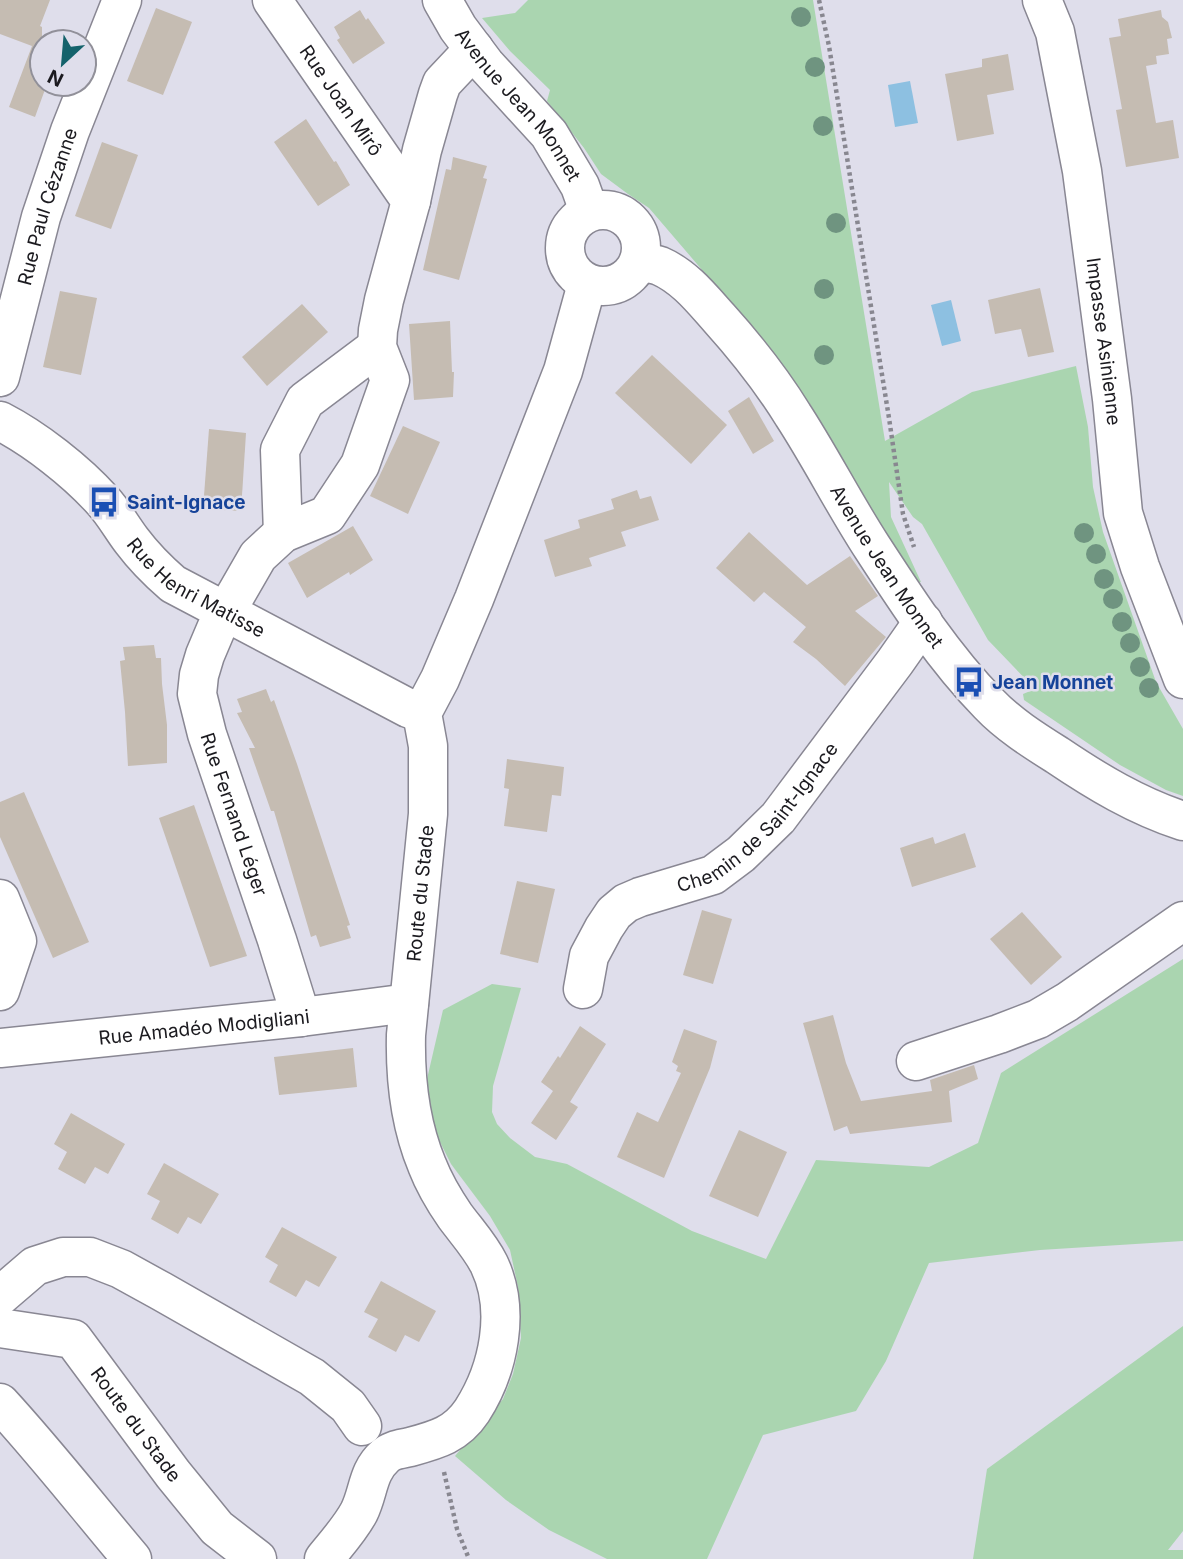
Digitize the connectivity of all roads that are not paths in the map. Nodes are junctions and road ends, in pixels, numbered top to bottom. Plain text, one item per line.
1 (122, 0) edge
2 (272, 0) edge
3 (442, 0) edge
4 (1042, 0) edge
5 (474, 49) junction
6 (411, 201) junction
7 (589, 212) junction
8 (639, 262) junction
9 (587, 284) junction
10 (377, 347) junction
11 (0, 377) edge
12 (0, 421) edge
13 (284, 533) junction
14 (226, 613) junction
15 (923, 622) junction
16 (1183, 679) edge
17 (422, 713) junction
18 (1183, 821) edge
19 (0, 899) edge
20 (1183, 921) edge
21 (583, 989) dead end
22 (0, 992) edge
23 (409, 1003) junction
24 (301, 1017) junction
25 (7, 1047) edge
26 (916, 1061) dead end
27 (0, 1296) edge
28 (0, 1328) edge
29 (0, 1403) edge
30 (375, 1439) junction
31 (132, 1559) edge
32 (257, 1559) edge
33 (324, 1559) edge

1 - 11 street, Rue Paul Cézanne
2 - 6 street, Rue Joan Mirô
3 - 5 street, Avenue Jean Monnet
4 - 16 street, Impasse Asinienne
5 - 6 street
5 - 7 street, Avenue Jean Monnet
6 - 10 street
7 - 8 street
7 - 9 street
8 - 9 street
8 - 15 street, Avenue Jean Monnet
9 - 17 street
10 - 13 street
10 - 13 street
12 - 14 street, Rue Henri Matisse
13 - 14 street
14 - 17 street, Rue Henri Matisse
14 - 24 street, Rue Fernand Léger
15 - 18 street, Avenue Jean Monnet
15 - 21 street, Chemin de Saint-Ignace
17 - 23 street, Route du Stade
19 - 22 street
20 - 26 street
22 - 25 street
23 - 24 street, Rue Amadéo Modigliani
23 - 30 street, Route du Stade
24 - 25 street, Rue Amadéo Modigliani
27 - 30 street
28 - 32 street, Route du Stade
29 - 31 street
30 - 33 street

